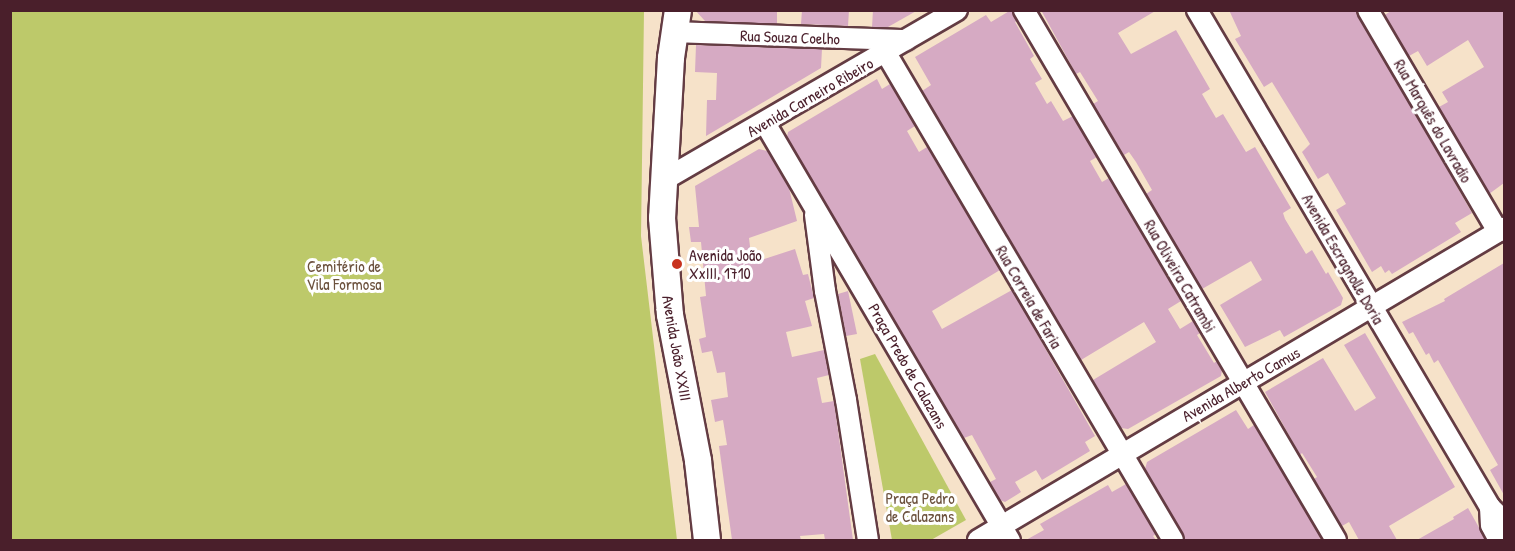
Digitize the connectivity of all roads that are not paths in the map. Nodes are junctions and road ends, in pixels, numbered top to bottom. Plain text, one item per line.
1 (957, 10) edge
2 (1024, 10) edge
3 (1197, 10) edge
4 (1368, 10) edge
5 (676, 21) edge
6 (906, 40) junction
7 (885, 53) junction
8 (765, 123) junction
9 (662, 181) junction
10 (814, 207) junction
11 (1501, 230) edge
12 (1371, 307) junction
13 (1243, 383) junction
14 (1122, 454) junction
15 (1490, 507) junction
16 (1504, 521) edge
17 (1006, 533) edge
18 (707, 540) edge
19 (868, 540) edge
20 (978, 540) edge
21 (1173, 540) edge
22 (1336, 540) edge
23 (1499, 540) edge

1 - 6 street, Avenida Carneiro Ribeiro
2 - 13 street, Rua Oliveira Catrambi
3 - 12 street, Avenida Escragnolle Doria
4 - 11 street, Rua Marquês do Lavradio
5 - 6 street, Rua Souza Coelho
5 - 9 main road, Avenida João XXIII
6 - 7 street, Avenida Carneiro Ribeiro
7 - 8 street, Avenida Carneiro Ribeiro
7 - 14 street, Rua Correia de Faria
8 - 9 street, Avenida Carneiro Ribeiro
8 - 10 street, Praça Predo de Calazans
9 - 18 main road, Avenida João XXIII
10 - 17 street, Praça Predo de Calazans
10 - 19 street
11 - 12 street, Avenida Alberto Camus
12 - 13 street, Avenida Alberto Camus
12 - 15 street, Avenida Escragnolle Doria
13 - 14 street, Avenida Alberto Camus
13 - 22 street, Rua Oliveira Catrambi
14 - 17 street, Avenida Alberto Camus
14 - 21 street, Rua Correia de Faria
15 - 16 street, Avenida Escragnolle Doria
15 - 23 street, Avenida Escragnolle Doria
17 - 20 street, Avenida Alberto Camus

